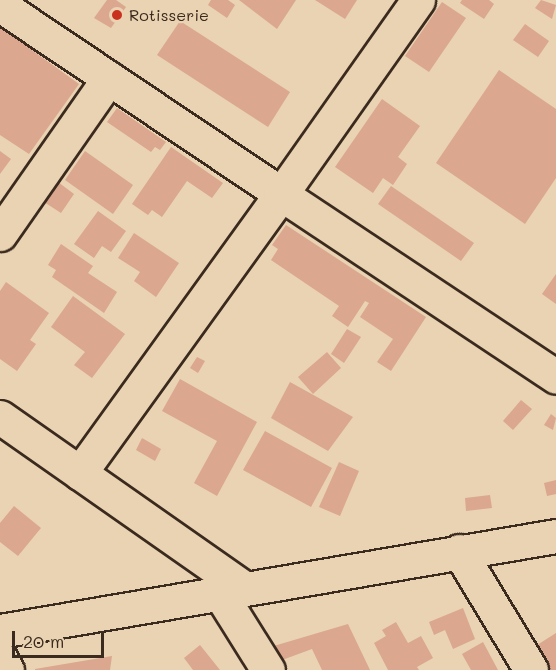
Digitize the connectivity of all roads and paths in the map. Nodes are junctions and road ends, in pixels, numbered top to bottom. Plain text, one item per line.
1 (418, 0) edge
2 (0, 5) edge
3 (109, 78) junction
4 (282, 194) junction
5 (0, 234) edge
6 (556, 377) edge
7 (0, 417) edge
8 (80, 473) junction
9 (556, 536) edge
10 (459, 551) junction
11 (232, 590) junction
12 (0, 631) edge
13 (0, 658) edge
14 (7, 670) edge
15 (268, 670) edge
16 (531, 670) edge

1 - 4 street
2 - 3 street
3 - 4 street
3 - 5 street
4 - 6 street
4 - 8 street
7 - 8 street
8 - 11 street
9 - 10 street
10 - 11 street
10 - 16 street
11 - 12 street
11 - 15 street
13 - 14 street

